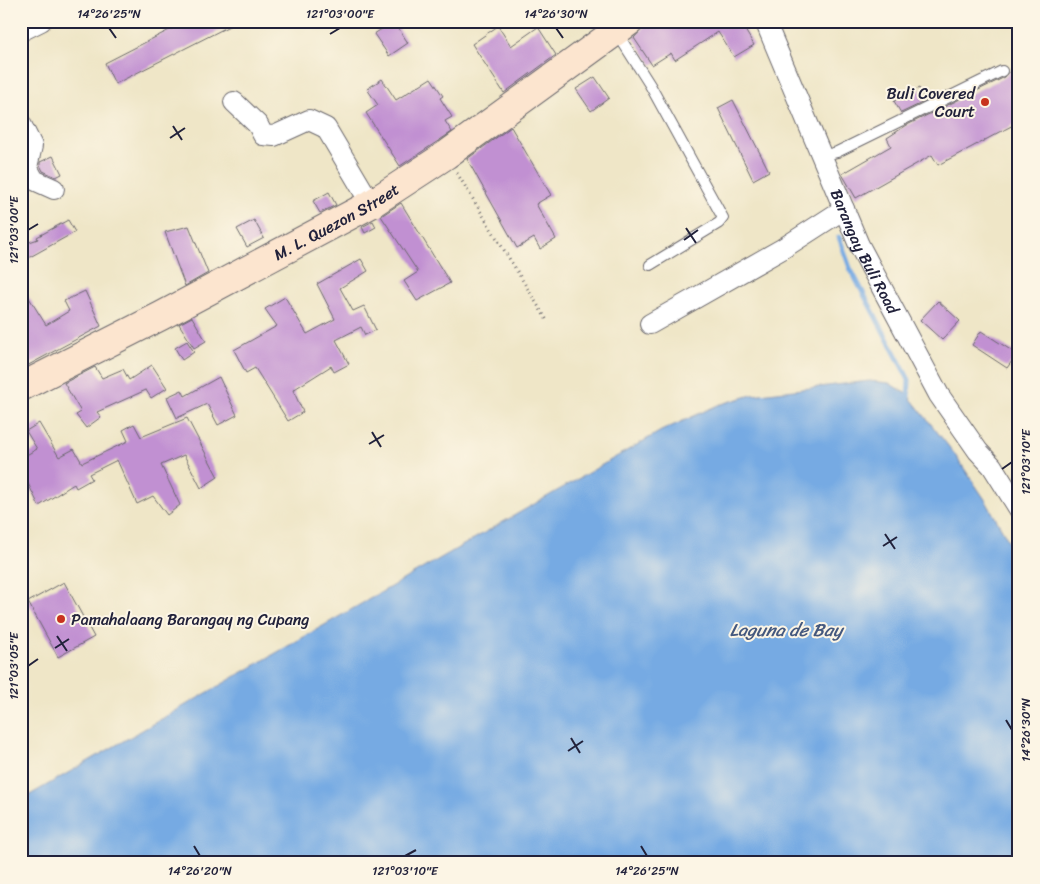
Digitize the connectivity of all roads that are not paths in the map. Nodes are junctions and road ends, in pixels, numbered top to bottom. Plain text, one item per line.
1 (41, 21) edge
2 (765, 21) edge
3 (624, 26) edge
4 (21, 31) edge
5 (1002, 71) dead end
6 (234, 102) dead end
7 (21, 124) edge
8 (822, 156) junction
9 (54, 189) dead end
10 (371, 204) junction
11 (844, 209) junction
12 (650, 265) dead end
13 (650, 324) dead end
14 (21, 387) edge
15 (1019, 509) edge

1 - 4 street
2 - 8 street, Barangay Buli Road
3 - 10 main road, M. L. Quezon Street
3 - 12 lane
5 - 8 lane
6 - 10 street
7 - 9 street
8 - 11 street, Barangay Buli Road
10 - 14 main road, M. L. Quezon Street
11 - 13 street
11 - 15 street, Barangay Buli Road

